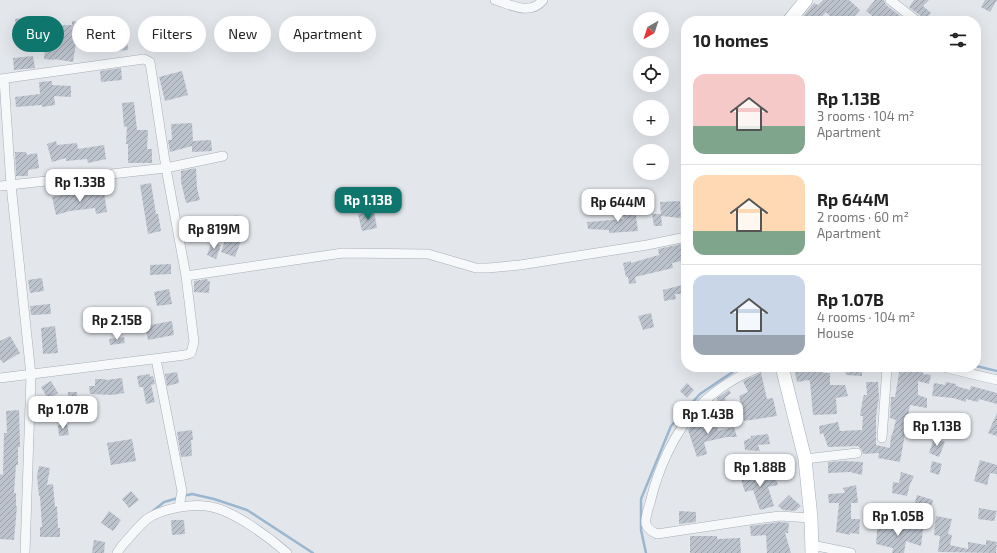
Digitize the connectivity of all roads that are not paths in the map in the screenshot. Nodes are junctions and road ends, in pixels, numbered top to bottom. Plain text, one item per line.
1 (495, 0) edge
2 (544, 0) edge
3 (806, 0) edge
4 (890, 0) edge
5 (793, 16) edge
6 (911, 16) edge
7 (2, 79) edge
8 (223, 156) dead end
9 (166, 168) junction
10 (11, 185) junction
11 (0, 186) edge
12 (681, 238) edge
13 (186, 276) junction
14 (156, 359) junction
15 (748, 372) edge
16 (783, 372) edge
17 (887, 372) edge
18 (964, 372) edge
19 (31, 375) junction
20 (0, 378) edge
21 (997, 380) edge
22 (882, 438) dead end
23 (856, 453) dead end
24 (805, 459) junction
25 (179, 505) junction
26 (811, 518) junction
27 (812, 549) edge
28 (25, 553) edge
29 (117, 553) edge
30 (287, 553) edge
31 (851, 553) edge

1 - 2 street
3 - 5 street
4 - 6 street
7 - 9 street
7 - 10 street
8 - 9 street
9 - 10 street
9 - 13 street
10 - 11 street
10 - 19 street
12 - 13 street
13 - 14 street
14 - 19 street
14 - 25 street
15 - 26 street
16 - 24 street
17 - 22 street
18 - 21 street
19 - 20 street
19 - 28 street
23 - 24 street
24 - 26 street
25 - 29 street
25 - 30 street
26 - 27 street
27 - 31 street

